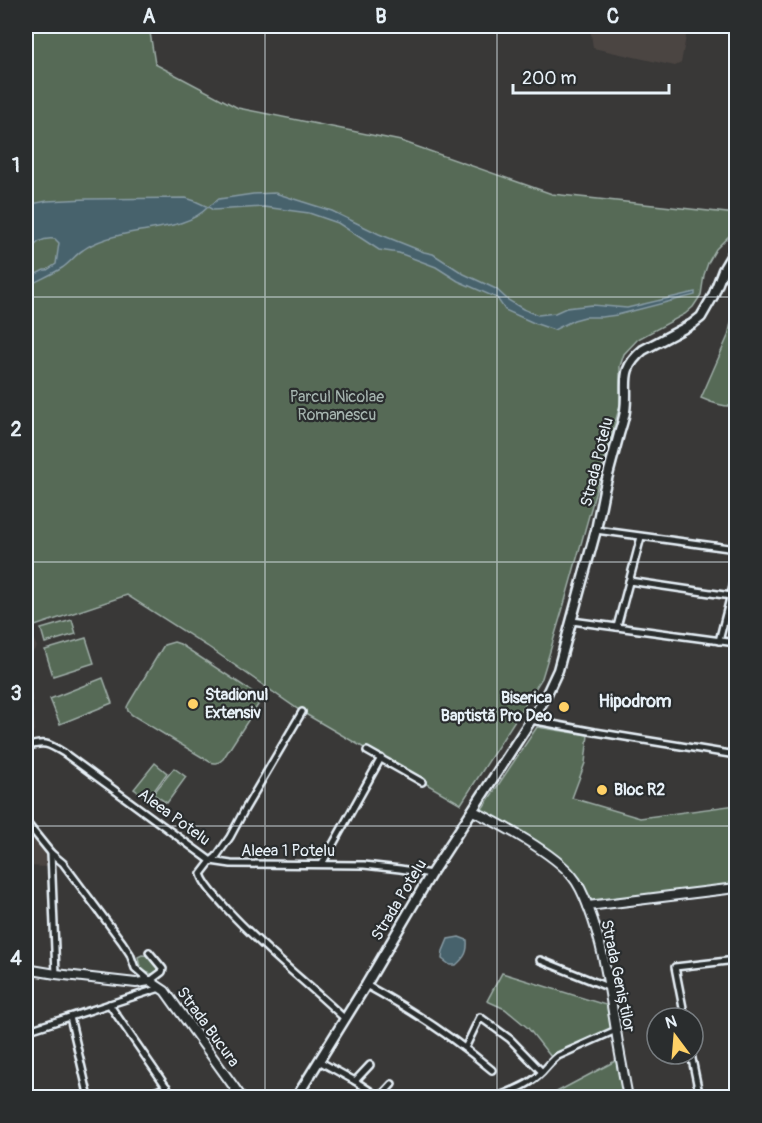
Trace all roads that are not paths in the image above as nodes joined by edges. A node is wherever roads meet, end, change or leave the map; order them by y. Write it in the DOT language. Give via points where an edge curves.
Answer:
graph roads {
  1 [pos="736,248"];
  2 [pos="596,530"];
  3 [pos="641,537"];
  4 [pos="736,549"];
  5 [pos="736,575"];
  6 [pos="629,581"];
  7 [pos="731,596"];
  8 [pos="572,621"];
  9 [pos="617,627"];
  10 [pos="719,641"];
  11 [pos="736,643"];
  12 [pos="302,712"];
  13 [pos="531,720"];
  14 [pos="26,747"];
  15 [pos="367,751"];
  16 [pos="736,755"];
  17 [pos="381,758"];
  18 [pos="422,782"];
  19 [pos="473,811"];
  20 [pos="26,822"];
  21 [pos="51,853"];
  22 [pos="211,861"];
  23 [pos="322,864"];
  24 [pos="431,874"];
  25 [pos="736,888"];
  26 [pos="588,906"];
  27 [pos="149,952"];
  28 [pos="540,960"];
  29 [pos="736,960"];
  30 [pos="26,969"];
  31 [pos="56,974"];
  32 [pos="150,981"];
  33 [pos="366,985"];
  34 [pos="160,988"];
  35 [pos="610,988"];
  36 [pos="109,1004"];
  37 [pos="682,1006"];
  38 [pos="70,1017"];
  39 [pos="345,1019"];
  40 [pos="616,1030"];
  41 [pos="26,1031"];
  42 [pos="465,1048"];
  43 [pos="319,1061"];
  44 [pos="370,1065"];
  45 [pos="693,1066"];
  46 [pos="492,1070"];
  47 [pos="542,1072"];
  48 [pos="355,1081"];
  49 [pos="392,1084"];
  50 [pos="168,1087"];
  51 [pos="380,1097"];
  52 [pos="89,1098"];
  53 [pos="138,1098"];
  54 [pos="174,1098"];
  55 [pos="242,1098"];
  56 [pos="296,1098"];
  57 [pos="494,1098"];
  58 [pos="628,1098"];
  59 [pos="700,1098"];
  1 -- 2 [label="main road, Strada Potelu" via="701,317 643,350 626,370 625,410"];
  2 -- 3 [label="street"];
  2 -- 8 [label="main road, Strada Potelu"];
  3 -- 4 [label="street"];
  3 -- 6 [label="street"];
  5 -- 7 [label="street"];
  6 -- 7 [label="street"];
  6 -- 9 [label="street"];
  7 -- 10 [label="street"];
  8 -- 9 [label="street"];
  8 -- 13 [label="main road, Strada Potelu" via="554,682"];
  9 -- 10 [label="street"];
  10 -- 11 [label="street"];
  12 -- 22 [label="street, Aleea 1 Potelu" via="231,837"];
  13 -- 16 [label="street"];
  13 -- 19 [label="main road, Strada Potelu"];
  14 -- 22 [label="street, Aleea Potelu" via="50,744"];
  15 -- 17 [label="street"];
  17 -- 18 [label="street"];
  17 -- 23 [label="street"];
  19 -- 24 [label="main road, Strada Potelu"];
  19 -- 26 [label="street, Strada Geniștilor" via="557,862 572,876"];
  20 -- 21 [label="street"];
  21 -- 31 [label="street"];
  21 -- 32 [label="street" via="79,884 130,954 135,968"];
  22 -- 23 [label="street, Aleea 1 Potelu"];
  22 -- 39 [label="street, Aleea Potelu" via="201,874 216,897 247,931"];
  23 -- 24 [label="street, Aleea 1 Potelu"];
  24 -- 33 [label="main road, Strada Potelu"];
  25 -- 26 [label="street"];
  26 -- 35 [label="street, Strada Geniștilor"];
  27 -- 32 [label="street, Strada Bucura" via="163,969"];
  28 -- 35 [label="street"];
  29 -- 37 [label="street" via="675,968"];
  30 -- 31 [label="street"];
  31 -- 32 [label="street"];
  32 -- 34 [label="street, Strada Bucura"];
  33 -- 39 [label="main road, Strada Potelu"];
  33 -- 42 [label="street"];
  34 -- 36 [label="street"];
  34 -- 55 [label="street, Strada Bucura"];
  35 -- 40 [label="street, Strada Geniștilor"];
  36 -- 38 [label="street"];
  36 -- 50 [label="street"];
  38 -- 41 [label="street"];
  38 -- 52 [label="street"];
  39 -- 43 [label="main road, Strada Potelu"];
  40 -- 47 [label="street" via="558,1056"];
  40 -- 58 [label="street, Strada Geniștilor"];
  42 -- 46 [label="street"];
  42 -- 47 [label="street" via="480,1017 510,1039"];
  43 -- 48 [label="street"];
  43 -- 56 [label="main road, Strada Potelu"];
  44 -- 48 [label="street"];
  45 -- 59 [label="street"];
  47 -- 57 [label="street" via="532,1081"];
  48 -- 51 [label="street"];
  49 -- 51 [label="street"];
  50 -- 53 [label="street"];
  50 -- 54 [label="street"];
}
